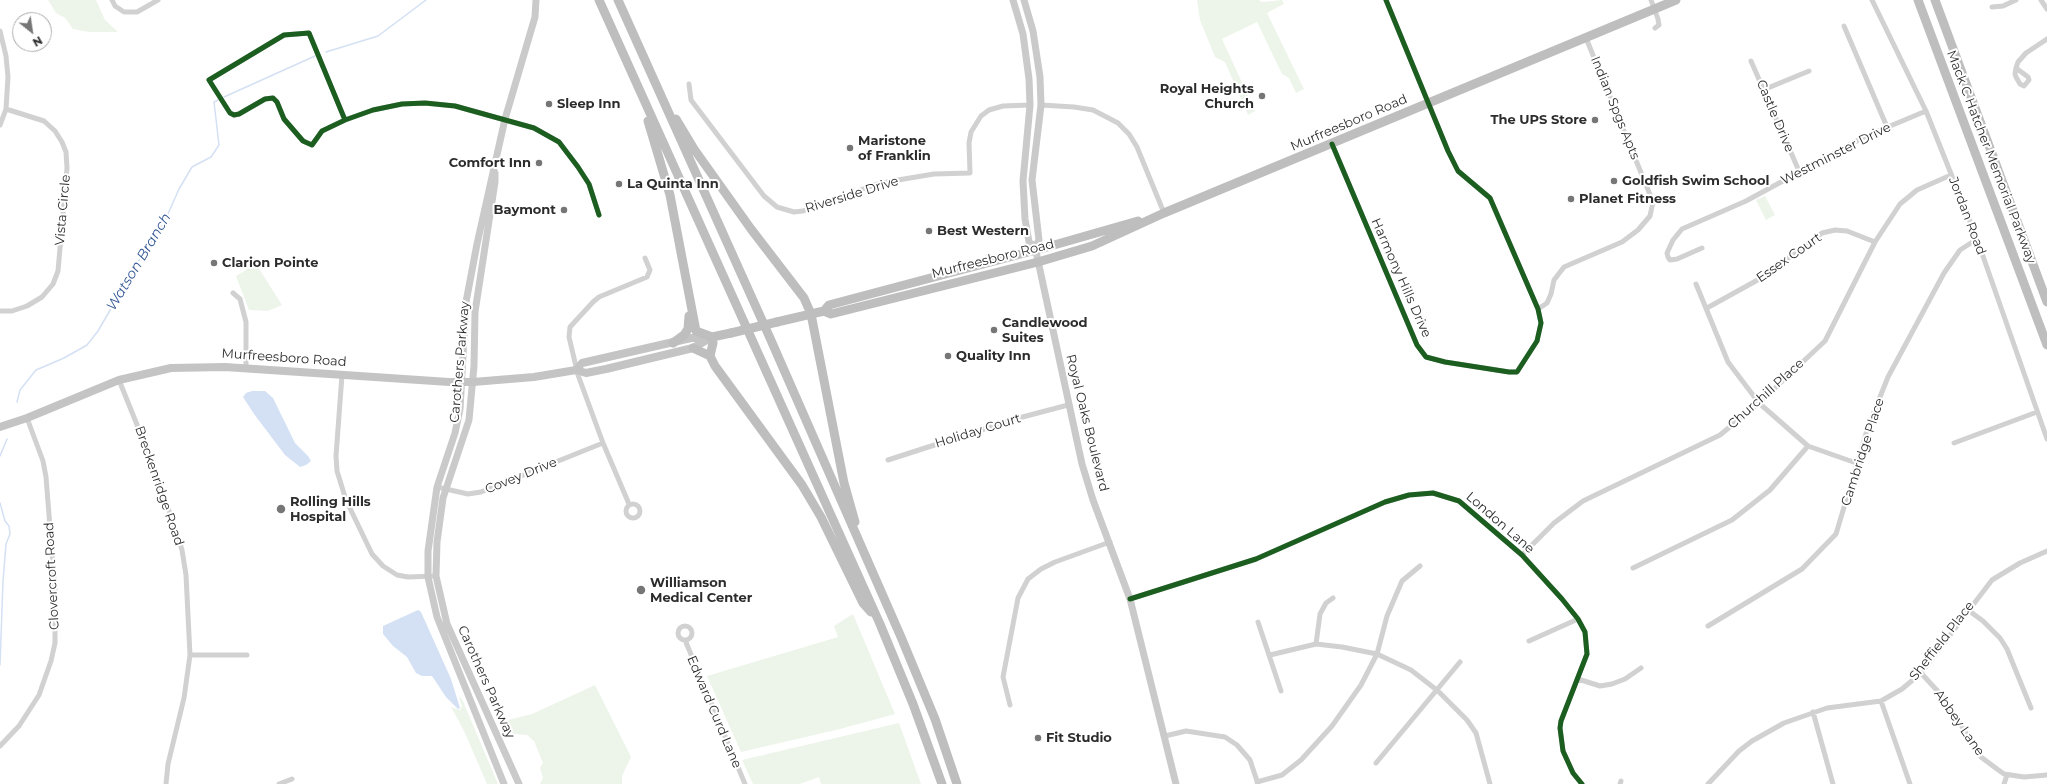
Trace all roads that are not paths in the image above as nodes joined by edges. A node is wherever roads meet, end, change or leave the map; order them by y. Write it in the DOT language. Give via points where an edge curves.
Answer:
graph roads {
  1 [pos="112,0"];
  2 [pos="158,0"];
  3 [pos="536,0"];
  4 [pos="599,0"];
  5 [pos="618,0"];
  6 [pos="1013,0"];
  7 [pos="1024,0"];
  8 [pos="1386,0"];
  9 [pos="1651,0"];
  10 [pos="1676,0"];
  11 [pos="1872,0"];
  12 [pos="1918,0"];
  13 [pos="1935,0"];
  14 [pos="2016,0"];
  15 [pos="2040,0"];
  16 [pos="1992,7"];
  17 [pos="1655,9"];
  18 [pos="2047,10"];
  19 [pos="1844,26"];
  20 [pos="1655,28"];
  21 [pos="0,31"];
  22 [pos="1586,38"];
  23 [pos="2047,39"];
  24 [pos="1751,61"];
  25 [pos="2016,68"];
  26 [pos="1809,71"];
  27 [pos="655,83"];
  28 [pos="689,84"];
  29 [pos="636,85"];
  30 [pos="1763,90"];
  31 [pos="1429,103"];
  32 [pos="1030,105"];
  33 [pos="1040,105"];
  34 [pos="6,109"];
  35 [pos="1926,111"];
  36 [pos="505,119"];
  37 [pos="345,120"];
  38 [pos="0,124"];
  39 [pos="1887,127"];
  40 [pos="1332,144"];
  41 [pos="495,162"];
  42 [pos="1799,171"];
  43 [pos="1951,175"];
  44 [pos="1164,213"];
  45 [pos="599,216"];
  46 [pos="1977,239"];
  47 [pos="1875,242"];
  48 [pos="1702,248"];
  49 [pos="1035,249"];
  50 [pos="645,258"];
  51 [pos="474,260"];
  52 [pos="483,262"];
  53 [pos="1038,262"];
  54 [pos="1696,284"];
  55 [pos="234,293"];
  56 [pos="2047,302"];
  57 [pos="690,306"];
  58 [pos="1707,308"];
  59 [pos="1538,309"];
  60 [pos="0,311"];
  61 [pos="824,311"];
  62 [pos="811,314"];
  63 [pos="712,337"];
  64 [pos="673,343"];
  65 [pos="2047,345"];
  66 [pos="694,348"];
  67 [pos="710,356"];
  68 [pos="246,368"];
  69 [pos="576,370"];
  70 [pos="342,375"];
  71 [pos="119,380"];
  72 [pos="462,382"];
  73 [pos="473,382"];
  74 [pos="1760,403"];
  75 [pos="1068,405"];
  76 [pos="2037,412"];
  77 [pos="27,418"];
  78 [pos="0,427"];
  79 [pos="2047,439"];
  80 [pos="603,443"];
  81 [pos="1954,443"];
  82 [pos="1808,446"];
  83 [pos="888,460"];
  84 [pos="1859,464"];
  85 [pos="441,488"];
  86 [pos="629,504"];
  87 [pos="1110,542"];
  88 [pos="2047,551"];
  89 [pos="1522,555"];
  90 [pos="1420,566"];
  91 [pos="1633,568"];
  92 [pos="436,576"];
  93 [pos="428,577"];
  94 [pos="1333,598"];
  95 [pos="1130,599"];
  96 [pos="885,600"];
  97 [pos="1968,610"];
  98 [pos="1578,619"];
  99 [pos="1258,622"];
  100 [pos="880,624"];
  101 [pos="1708,626"];
  102 [pos="685,640"];
  103 [pos="1529,641"];
  104 [pos="1316,644"];
  105 [pos="1377,654"];
  106 [pos="190,655"];
  107 [pos="247,655"];
  108 [pos="1270,655"];
  109 [pos="1460,662"];
  110 [pos="1641,668"];
  111 [pos="1921,673"];
  112 [pos="1578,679"];
  113 [pos="1280,691"];
  114 [pos="1438,691"];
  115 [pos="1881,701"];
  116 [pos="1010,705"];
  117 [pos="2030,708"];
  118 [pos="1813,712"];
  119 [pos="1165,736"];
  120 [pos="0,746"];
  121 [pos="1376,763"];
  122 [pos="2008,775"];
  123 [pos="2047,775"];
  124 [pos="292,778"];
  125 [pos="1257,783"];
  126 [pos="166,784"];
  127 [pos="279,784"];
  128 [pos="504,784"];
  129 [pos="519,784"];
  130 [pos="745,784"];
  131 [pos="942,784"];
  132 [pos="957,784"];
  133 [pos="1176,784"];
  134 [pos="1490,784"];
  135 [pos="1582,784"];
  136 [pos="1708,784"];
  137 [pos="1833,784"];
  138 [pos="1910,784"];
  139 [pos="2004,784"];
  1 -- 2 [label="street" via="115,6 124,12 137,12"];
  3 -- 36 [label="main road, Carothers Parkway" via="535,17"];
  4 -- 29 [label="highway"];
  5 -- 27 [label="highway"];
  6 -- 32 [label="main road" via="1021,22 1027,58"];
  7 -- 33 [label="main road" via="1038,57"];
  8 -- 31 [label="street"];
  9 -- 17 [label="street"];
  10 -- 17 [label="highway, Murfreesboro Road"];
  11 -- 35 [label="street, Jordan Road"];
  12 -- 65 [label="highway, Mack C Hatcher Memorial Parkway"];
  13 -- 56 [label="highway, Mack C Hatcher Memorial Parkway"];
  14 -- 16 [label="street"];
  15 -- 18 [label="street"];
  17 -- 20 [label="street" via="1659,25"];
  17 -- 22 [label="highway, Murfreesboro Road"];
  19 -- 39 [label="street"];
  21 -- 34 [label="street" via="7,70"];
  22 -- 31 [label="highway, Murfreesboro Road"];
  22 -- 59 [label="street, Indian Spgs Apts" via="1653,202 1650,216 1633,234 1622,242 1564,267 1554,280 1547,303"];
  23 -- 25 [label="street" via="2022,57"];
  24 -- 30 [label="street, Castle Drive"];
  26 -- 30 [label="street"];
  27 -- 62 [label="highway" via="694,149 804,298"];
  27 -- 96 [label="highway"];
  28 -- 32 [label="street, Riverside Drive" via="691,100 764,196 777,207 794,212 865,188 898,180 934,174 970,173 971,132 982,116 989,110 1003,106"];
  29 -- 57 [label="highway" via="670,195"];
  29 -- 100 [label="highway" via="668,149 733,301"];
  30 -- 42 [label="street, Castle Drive"];
  31 -- 40 [label="highway, Murfreesboro Road"];
  31 -- 59 [label="street" via="1458,171 1490,198"];
  32 -- 33 [label="main road"];
  32 -- 49 [label="main road" via="1024,154 1023,201 1030,242"];
  33 -- 44 [label="street" via="1093,110 1118,123 1137,147"];
  33 -- 49 [label="main road" via="1033,166 1033,199 1039,240"];
  34 -- 38 [label="street"];
  34 -- 60 [label="street, Vista Circle" via="44,121 55,131 66,152 67,168 58,271 52,284 42,297 27,306"];
  35 -- 39 [label="street, Westminster Drive"];
  35 -- 43 [label="street, Jordan Road"];
  36 -- 37 [label="street" via="454,106 425,103 402,104 373,110"];
  36 -- 41 [label="main road, Carothers Parkway"];
  36 -- 45 [label="street" via="534,128 558,142 589,184"];
  37 -- 37 [label="street" via="310,32 284,35 209,80 230,113 234,115 265,99 273,98 284,119 303,140 312,145 322,131"];
  39 -- 42 [label="street, Westminster Drive"];
  40 -- 44 [label="highway, Murfreesboro Road"];
  40 -- 59 [label="street, Harmony Hills Drive" via="1417,345 1426,357 1517,372 1537,341 1541,323"];
  41 -- 51 [label="main road, Carothers Parkway"];
  41 -- 52 [label="main road, Carothers Parkway" via="495,182"];
  42 -- 48 [label="street, Westminster Drive" via="1746,201 1682,229 1673,240 1667,254 1670,260 1677,259"];
  43 -- 46 [label="street, Jordan Road"];
  43 -- 47 [label="street, Churchill Place" via="1917,190 1900,204"];
  44 -- 49 [label="highway, Murfreesboro Road"];
  44 -- 53 [label="highway, Murfreesboro Road" via="1092,246"];
  46 -- 76 [label="street, Jordan Road"];
  46 -- 84 [label="street, Cambridge Place" via="1960,250 1944,273 1888,378 1868,427"];
  47 -- 58 [label="street, Essex Court" via="1847,231 1822,233 1763,277"];
  47 -- 74 [label="street, Churchill Place" via="1825,341"];
  49 -- 53 [label="main road, Royal Oaks Boulevard"];
  49 -- 61 [label="highway, Murfreesboro Road" via="829,305"];
  50 -- 69 [label="street" via="650,270 647,277 599,297 570,327 569,343"];
  51 -- 52 [label="main road"];
  51 -- 72 [label="main road, Carothers Parkway" via="466,302"];
  52 -- 73 [label="main road, Carothers Parkway" via="475,312"];
  53 -- 61 [label="highway, Murfreesboro Road" via="831,314"];
  53 -- 75 [label="main road, Royal Oaks Boulevard"];
  54 -- 58 [label="street"];
  55 -- 68 [label="street" via="240,299 246,322"];
  57 -- 63 [label="highway" via="696,331"];
  57 -- 64 [label="highway" via="688,329"];
  58 -- 74 [label="street" via="1728,362"];
  61 -- 62 [label="highway, Murfreesboro Road"];
  62 -- 63 [label="highway, Murfreesboro Road, bridge"];
  62 -- 96 [label="highway" via="844,483 855,525"];
  63 -- 64 [label="main road, Murfreesboro Road" via="691,338"];
  63 -- 66 [label="main road, Murfreesboro Road"];
  63 -- 67 [label="highway"];
  64 -- 69 [label="main road, Murfreesboro Road" via="582,363"];
  66 -- 67 [label="highway"];
  66 -- 69 [label="main road, Murfreesboro Road" via="586,373"];
  67 -- 100 [label="highway" via="802,486 834,541 864,603"];
  68 -- 70 [label="main road, Murfreesboro Road"];
  68 -- 71 [label="main road, Murfreesboro Road" via="180,368 143,373"];
  69 -- 73 [label="main road, Murfreesboro Road" via="534,377"];
  69 -- 80 [label="street"];
  70 -- 72 [label="main road, Murfreesboro Road"];
  70 -- 93 [label="street" via="336,456 337,471 346,500 372,554 382,566 403,576"];
  71 -- 77 [label="main road, Murfreesboro Road"];
  71 -- 106 [label="street, Breckenridge Road" via="150,457 182,550 186,575"];
  72 -- 73 [label="main road, Murfreesboro Road"];
  72 -- 85 [label="main road, Carothers Parkway" via="458,422"];
  73 -- 85 [label="main road, Carothers Parkway" via="466,432"];
  74 -- 82 [label="street"];
  74 -- 89 [label="street, Churchill Place" via="1720,435 1583,501 1554,522"];
  75 -- 83 [label="street, Holiday Court"];
  75 -- 87 [label="main road, Royal Oaks Boulevard" via="1093,500"];
  76 -- 79 [label="street, Jordan Road"];
  76 -- 81 [label="street"];
  77 -- 78 [label="main road, Murfreesboro Road"];
  77 -- 120 [label="street, Clovercroft Road" via="43,461 46,477 55,593 55,643 39,695 19,726"];
  80 -- 85 [label="street, Covey Drive" via="481,492 468,494"];
  80 -- 86 [label="street"];
  82 -- 84 [label="street"];
  82 -- 91 [label="street" via="1770,490 1732,520"];
  84 -- 101 [label="street, Cambridge Place" via="1836,534 1802,570"];
  85 -- 92 [label="main road, Carothers Parkway"];
  85 -- 93 [label="main road, Carothers Parkway" via="429,536"];
  87 -- 95 [label="main road, Royal Oaks Boulevard"];
  87 -- 116 [label="street" via="1055,562 1028,579 1018,598 1004,677"];
  88 -- 97 [label="street, Sheffield Place" via="1999,574 1985,586"];
  89 -- 95 [label="street, London Lane" via="1459,501 1433,493 1421,493 1386,502 1256,559"];
  89 -- 98 [label="street, London Lane" via="1547,580"];
  90 -- 105 [label="street" via="1402,582 1387,616"];
  92 -- 93 [label="street"];
  92 -- 129 [label="main road, Carothers Parkway" via="447,624"];
  93 -- 128 [label="main road, Carothers Parkway" via="432,602 442,632"];
  94 -- 104 [label="street" via="1326,603 1320,614"];
  95 -- 119 [label="main road, Royal Oaks Boulevard"];
  96 -- 132 [label="highway" via="936,719"];
  97 -- 111 [label="street, Sheffield Place"];
  97 -- 117 [label="street" via="1983,621 2007,649"];
  98 -- 103 [label="street"];
  98 -- 112 [label="street, London Lane" via="1585,632 1587,654"];
  99 -- 108 [label="street"];
  100 -- 131 [label="highway"];
  102 -- 130 [label="street, Edward Curd Lane"];
  104 -- 105 [label="street" via="1356,648"];
  104 -- 108 [label="street"];
  105 -- 114 [label="street" via="1411,670"];
  105 -- 125 [label="street" via="1361,685 1332,726 1301,760 1282,775"];
  106 -- 107 [label="street"];
  106 -- 126 [label="street, Breckenridge Road"];
  108 -- 113 [label="street"];
  109 -- 114 [label="street"];
  110 -- 112 [label="street" via="1612,684 1600,686"];
  111 -- 115 [label="street, Sheffield Place" via="1902,689"];
  111 -- 122 [label="street, Abbey Lane" via="1944,698 1981,757"];
  112 -- 135 [label="street, London Lane" via="1560,728 1563,751 1573,773"];
  114 -- 121 [label="street"];
  114 -- 134 [label="street" via="1467,720 1476,733"];
  115 -- 118 [label="street, Sheffield Place"];
  115 -- 138 [label="street"];
  118 -- 136 [label="street, Sheffield Place" via="1784,723 1752,741"];
  118 -- 137 [label="street"];
  119 -- 125 [label="street" via="1186,731 1225,737 1237,744 1250,760"];
  119 -- 133 [label="main road, Royal Oaks Boulevard"];
  122 -- 123 [label="street, Abbey Lane"];
  122 -- 139 [label="street"];
  124 -- 127 [label="street"];
}
